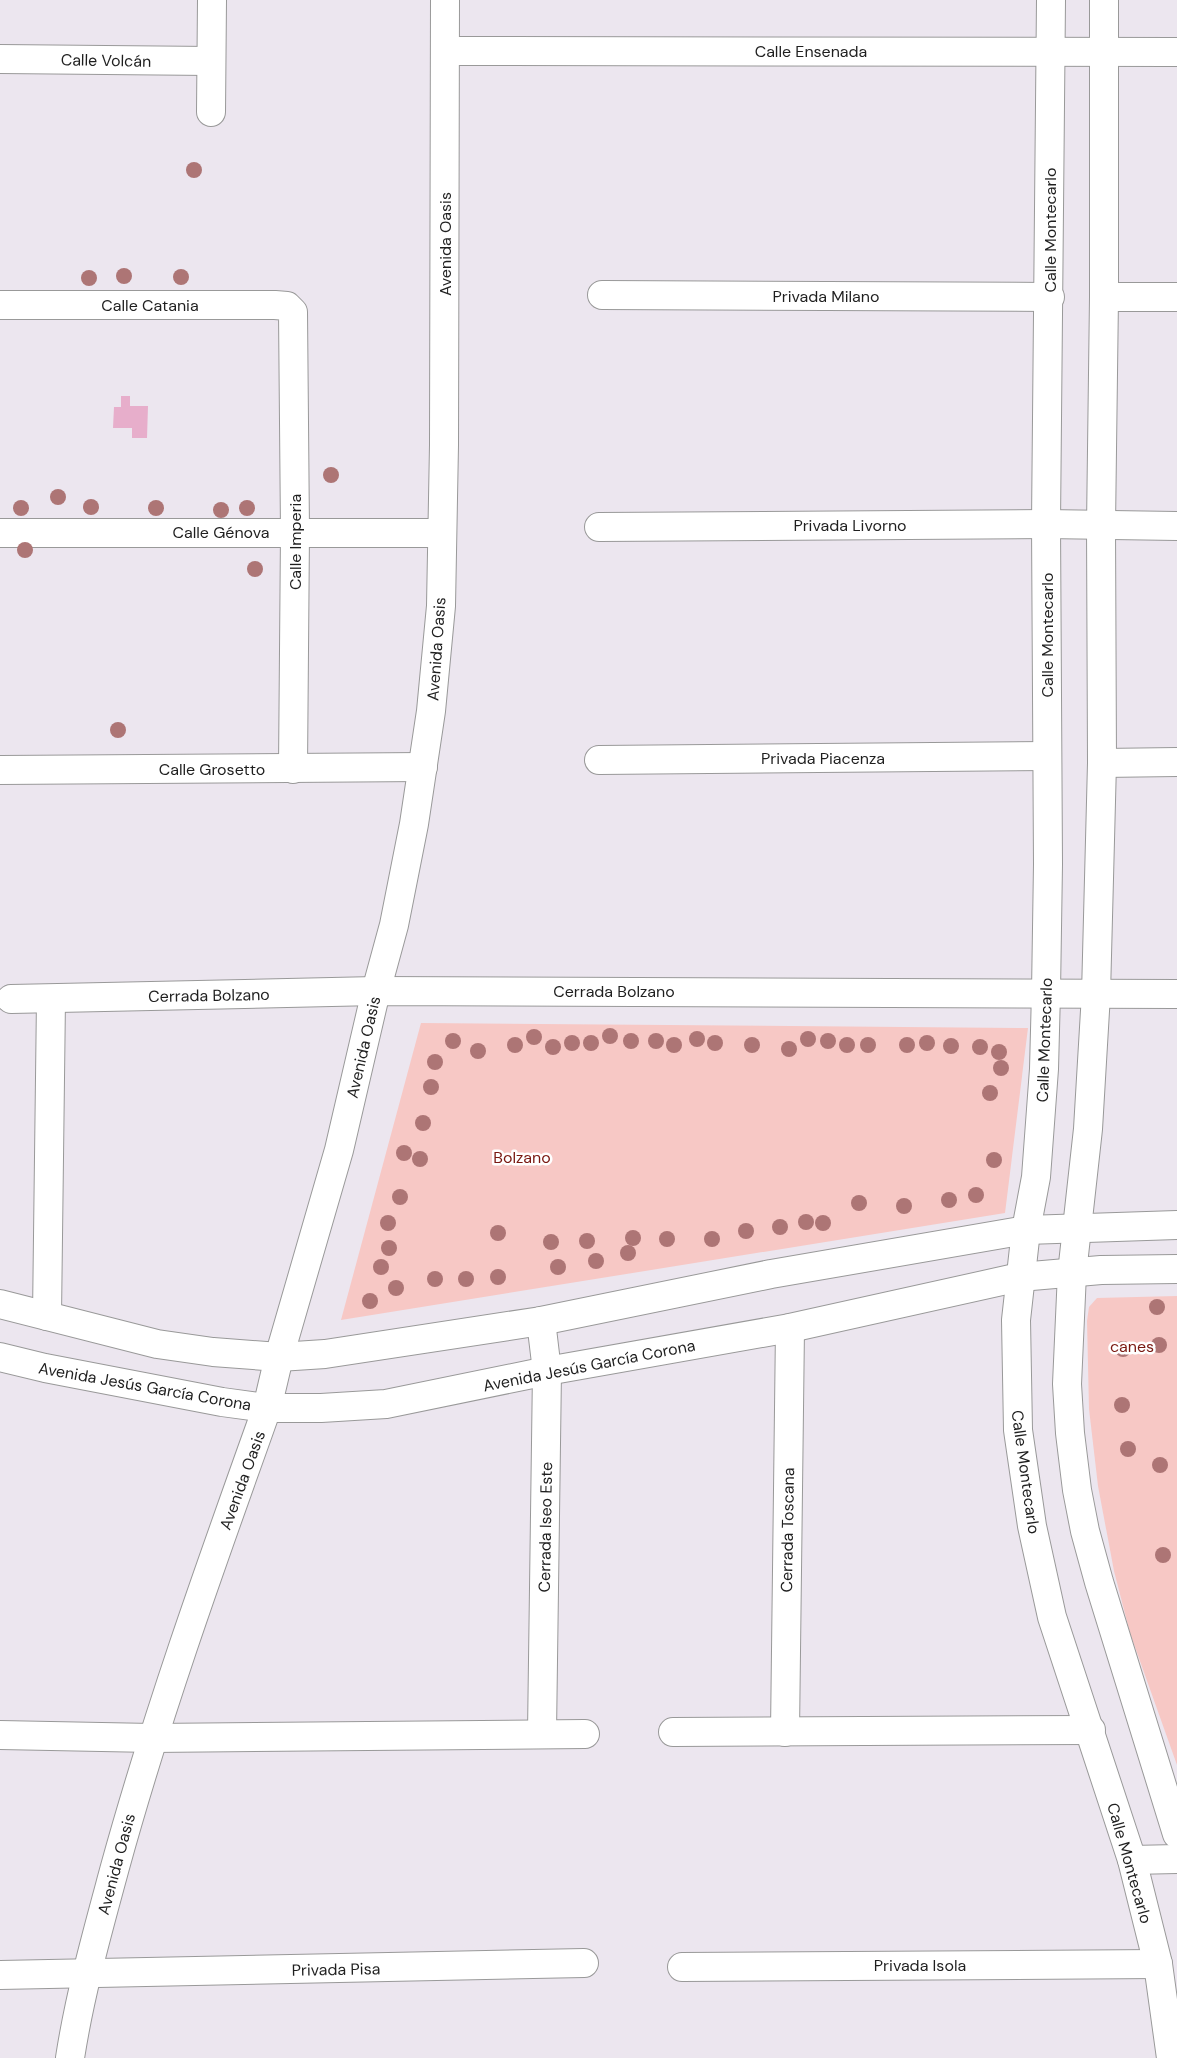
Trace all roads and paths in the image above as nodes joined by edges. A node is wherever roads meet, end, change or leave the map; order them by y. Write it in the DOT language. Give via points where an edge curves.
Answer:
graph roads {
  1 [pos="212,0"];
  2 [pos="445,0"];
  3 [pos="1051,0"];
  4 [pos="1104,0"];
  5 [pos="445,51"];
  6 [pos="1051,51"];
  7 [pos="1104,52"];
  8 [pos="1177,52"];
  9 [pos="0,59"];
  10 [pos="212,61"];
  11 [pos="212,112"];
  12 [pos="602,295"];
  13 [pos="1050,297"];
  14 [pos="1104,297"];
  15 [pos="1177,297"];
  16 [pos="0,305"];
  17 [pos="294,316"];
  18 [pos="1046,524"];
  19 [pos="1101,526"];
  20 [pos="1177,526"];
  21 [pos="599,527"];
  22 [pos="295,532"];
  23 [pos="0,533"];
  24 [pos="441,533"];
  25 [pos="1047,756"];
  26 [pos="599,760"];
  27 [pos="1177,762"];
  28 [pos="1102,763"];
  29 [pos="423,767"];
  30 [pos="293,769"];
  31 [pos="0,770"];
  32 [pos="376,991"];
  33 [pos="1046,992"];
  34 [pos="1096,994"];
  35 [pos="1177,994"];
  36 [pos="11,998"];
  37 [pos="51,998"];
  38 [pos="1177,1225"];
  39 [pos="1078,1228"];
  40 [pos="1026,1230"];
  41 [pos="1177,1270"];
  42 [pos="1072,1272"];
  43 [pos="1020,1277"];
  44 [pos="0,1304"];
  45 [pos="47,1316"];
  46 [pos="541,1321"];
  47 [pos="790,1328"];
  48 [pos="0,1356"];
  49 [pos="279,1357"];
  50 [pos="547,1371"];
  51 [pos="267,1408"];
  52 [pos="1091,1730"];
  53 [pos="673,1732"];
  54 [pos="785,1732"];
  55 [pos="542,1733"];
  56 [pos="585,1734"];
  57 [pos="0,1735"];
  58 [pos="152,1738"];
  59 [pos="1177,1834"];
  60 [pos="1177,1859"];
  61 [pos="1132,1860"];
  62 [pos="584,1963"];
  63 [pos="1158,1964"];
  64 [pos="682,1967"];
  65 [pos="87,1974"];
  66 [pos="0,1975"];
  67 [pos="70,2058"];
  68 [pos="1171,2058"];
  1 -- 10 [label="street"];
  2 -- 5 [label="street, Avenida Oasis"];
  3 -- 6 [label="street, Calle Montecarlo"];
  4 -- 7 [label="street"];
  5 -- 6 [label="street, Calle Ensenada"];
  5 -- 24 [label="street, Avenida Oasis" via="446,362"];
  6 -- 7 [label="street, Calle Ensenada"];
  6 -- 13 [label="street, Calle Montecarlo"];
  7 -- 8 [label="street, Calle Ensenada"];
  7 -- 14 [label="street"];
  9 -- 10 [label="street, Calle Volcán"];
  10 -- 11 [label="street"];
  12 -- 13 [label="street, Privada Milano"];
  13 -- 18 [label="street, Calle Montecarlo"];
  14 -- 15 [label="street"];
  14 -- 19 [label="street"];
  16 -- 17 [label="street, Calle Catania" via="275,305 290,308"];
  17 -- 22 [label="street, Calle Imperia"];
  18 -- 19 [label="street, Privada Livorno"];
  18 -- 21 [label="street, Privada Livorno"];
  18 -- 25 [label="street, Calle Montecarlo"];
  19 -- 20 [label="street, Privada Livorno"];
  19 -- 28 [label="street"];
  22 -- 23 [label="street, Calle Génova"];
  22 -- 24 [label="street, Calle Génova"];
  22 -- 30 [label="street, Calle Imperia"];
  24 -- 29 [label="street, Avenida Oasis" via="437,662"];
  25 -- 26 [label="street, Privada Piacenza"];
  25 -- 33 [label="street, Calle Montecarlo"];
  27 -- 28 [label="street"];
  28 -- 34 [label="street"];
  29 -- 30 [label="street, Calle Grosetto"];
  29 -- 32 [label="street, Avenida Oasis" via="394,924"];
  30 -- 31 [label="street, Calle Grosetto"];
  32 -- 33 [label="street, Cerrada Bolzano"];
  32 -- 37 [label="street, Cerrada Bolzano"];
  32 -- 49 [label="street, Avenida Oasis" via="339,1150"];
  33 -- 34 [label="street, Cerrada Bolzano"];
  33 -- 40 [label="street, Calle Montecarlo" via="1036,1177"];
  34 -- 35 [label="street, Cerrada Bolzano"];
  34 -- 39 [label="street"];
  36 -- 37 [label="street, Cerrada Bolzano"];
  37 -- 45 [label="street"];
  38 -- 39 [label="street"];
  39 -- 40 [label="street"];
  39 -- 42 [label="street"];
  40 -- 43 [label="street, Calle Montecarlo"];
  40 -- 46 [label="street" via="771,1274"];
  41 -- 42 [label="street, Avenida Jesús García Corona"];
  42 -- 43 [label="street, Avenida Jesús García Corona"];
  42 -- 59 [label="street" via="1067,1384 1077,1490 1099,1582"];
  43 -- 47 [label="street, Avenida Jesús García Corona"];
  43 -- 52 [label="street, Calle Montecarlo" via="1016,1360 1023,1472 1052,1617"];
  44 -- 45 [label="street"];
  45 -- 49 [label="street" via="157,1344"];
  46 -- 49 [label="street" via="325,1354"];
  46 -- 50 [label="street, Cerrada Iseo Este"];
  47 -- 50 [label="street, Avenida Jesús García Corona"];
  47 -- 54 [label="street, Cerrada Toscana"];
  48 -- 51 [label="street, Avenida Jesús García Corona" via="173,1394"];
  49 -- 51 [label="street, Avenida Oasis"];
  50 -- 51 [label="street, Avenida Jesús García Corona" via="386,1404"];
  50 -- 55 [label="street, Cerrada Iseo Este"];
  51 -- 58 [label="street, Avenida Oasis"];
  52 -- 54 [label="street"];
  52 -- 61 [label="street, Calle Montecarlo"];
  53 -- 54 [label="street"];
  55 -- 56 [label="street"];
  55 -- 58 [label="street"];
  57 -- 58 [label="street"];
  58 -- 65 [label="street, Avenida Oasis"];
  60 -- 61 [label="street"];
  61 -- 63 [label="street, Calle Montecarlo"];
  62 -- 65 [label="street, Privada Pisa"];
  63 -- 64 [label="street, Privada Isola"];
  63 -- 68 [label="street, Calle Montecarlo"];
  65 -- 66 [label="street, Privada Pisa"];
  65 -- 67 [label="street, Avenida Oasis"];
}
